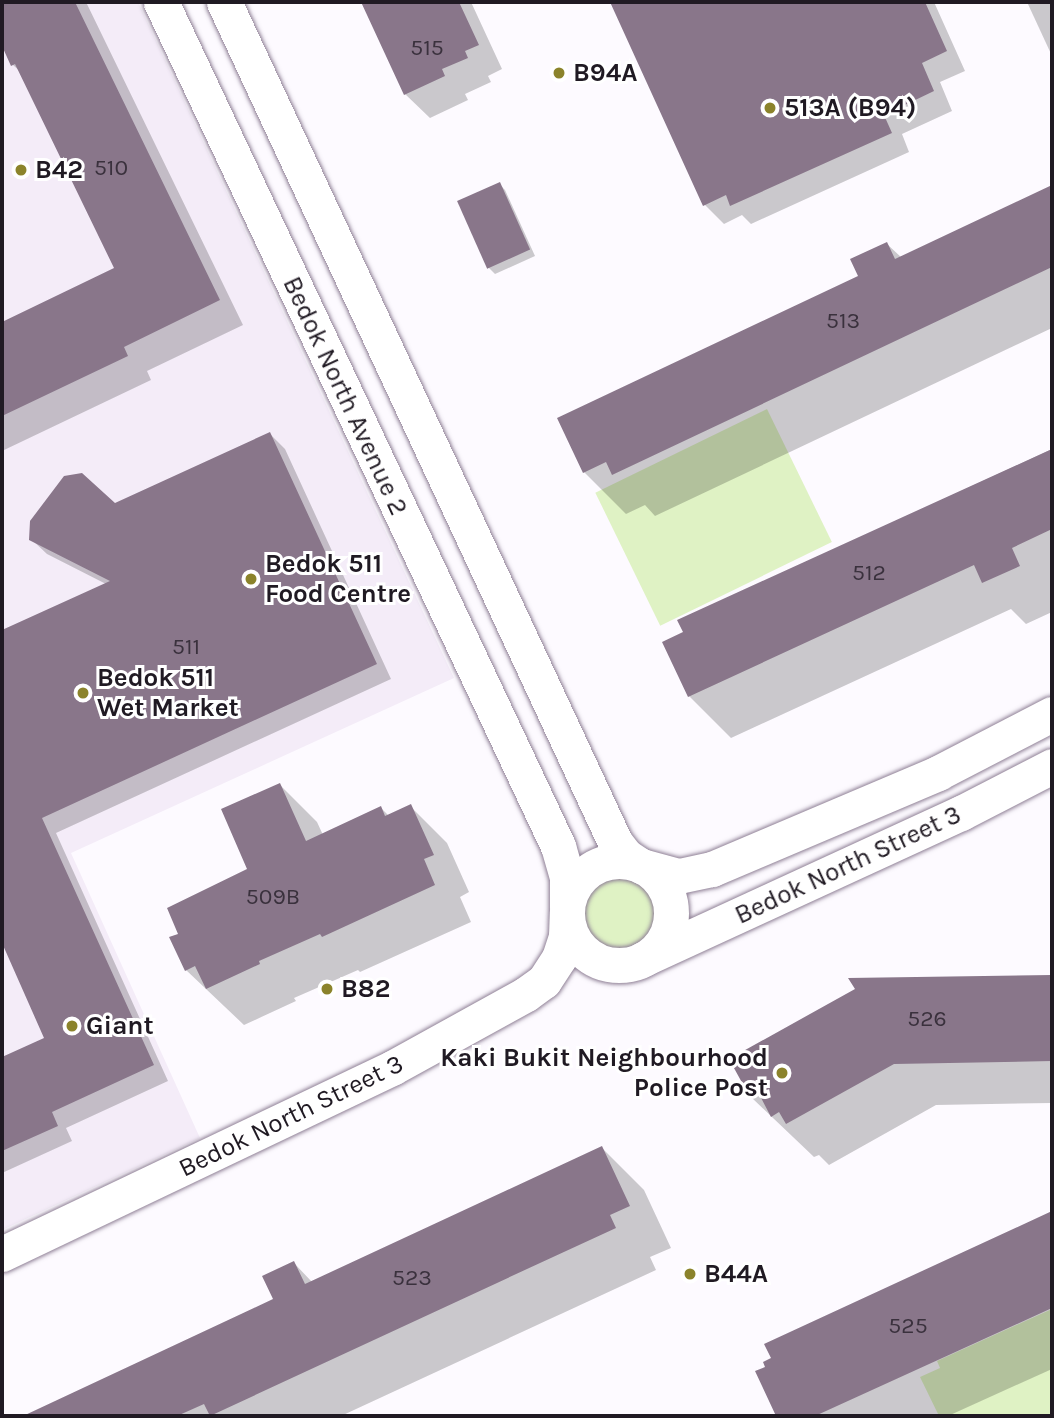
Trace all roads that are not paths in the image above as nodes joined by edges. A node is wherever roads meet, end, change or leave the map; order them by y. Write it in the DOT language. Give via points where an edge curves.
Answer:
graph roads {
  1 [pos="161,2"];
  2 [pos="225,2"];
  3 [pos="1052,714"];
  4 [pos="1052,766"];
  5 [pos="639,865"];
  6 [pos="567,909"];
  7 [pos="641,960"];
  8 [pos="2,1254"];
  1 -- 6 [label="street, Bedok North Avenue 2" via="558,846 567,878"];
  2 -- 5 [label="street" via="615,842"];
  3 -- 5 [label="street, Bedok North Street 3" via="938,773 712,869 679,876"];
  4 -- 7 [label="street, Bedok North Street 3" via="961,813"];
  5 -- 6 [label="street" via="609,862 590,870 573,888"];
  5 -- 7 [label="street" via="663,884 672,909 664,939"];
  6 -- 7 [label="street" via="572,936 589,956 615,965"];
  6 -- 8 [label="street, Bedok North Street 3" via="559,958 544,981 526,994 392,1068"];
}
